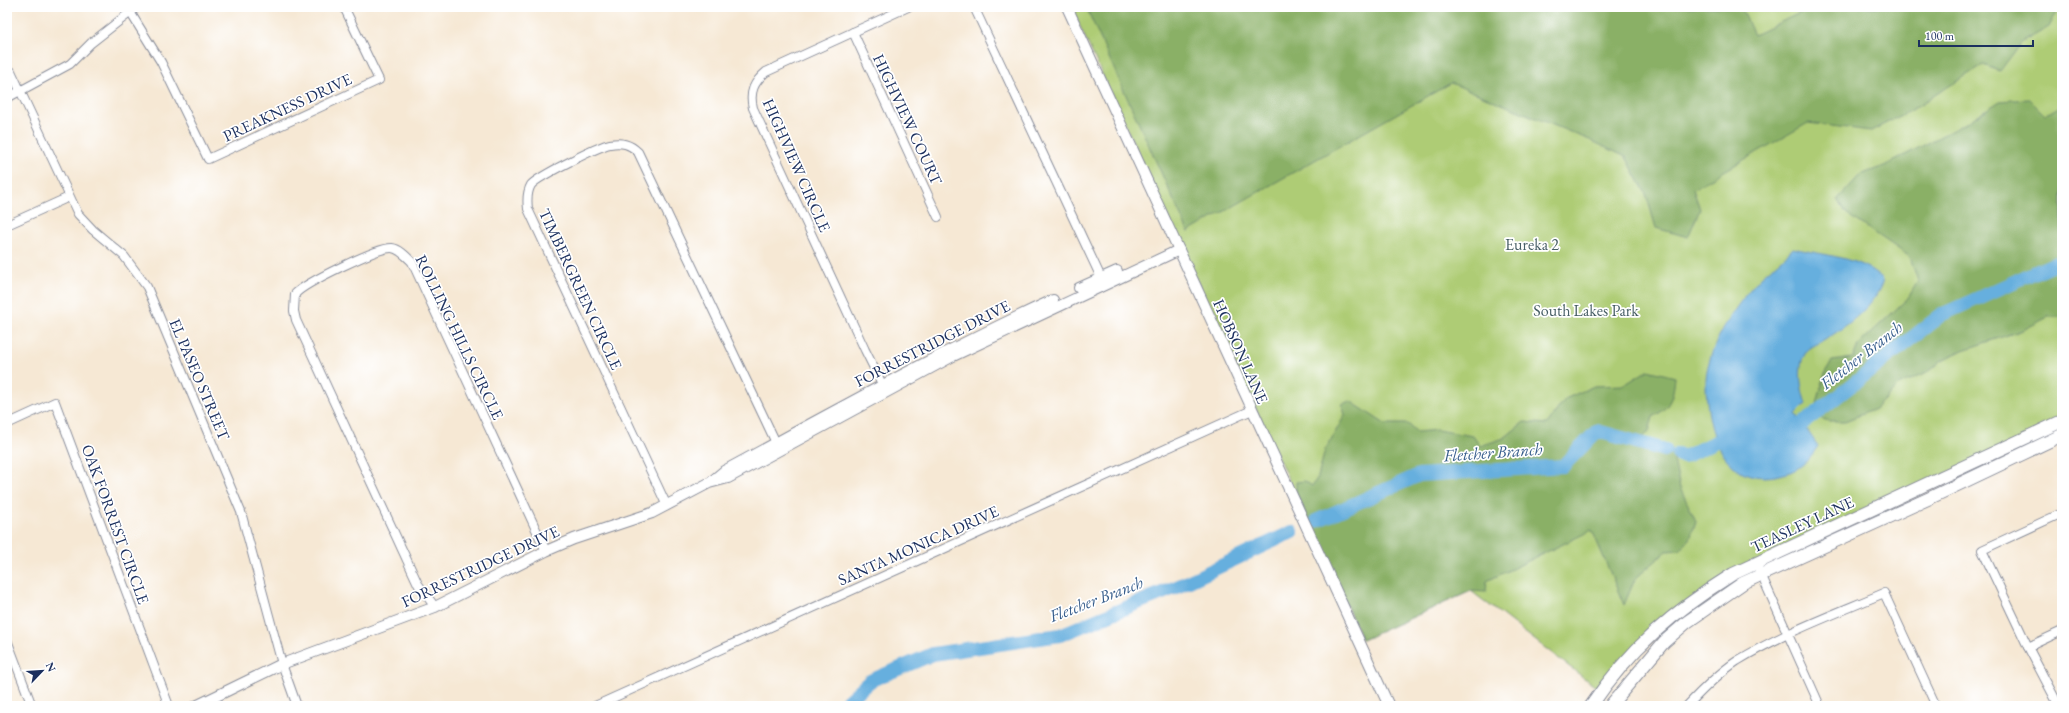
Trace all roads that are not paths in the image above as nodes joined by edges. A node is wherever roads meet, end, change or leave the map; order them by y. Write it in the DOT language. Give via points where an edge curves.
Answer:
graph roads {
  1 [pos="908,7"];
  2 [pos="974,7"];
  3 [pos="1067,7"];
  4 [pos="348,8"];
  5 [pos="131,9"];
  6 [pos="853,32"];
  7 [pos="11,71"];
  8 [pos="21,92"];
  9 [pos="7,98"];
  10 [pos="68,197"];
  11 [pos="938,217"];
  12 [pos="7,225"];
  13 [pos="1177,247"];
  14 [pos="1102,281"];
  15 [pos="884,388"];
  16 [pos="1252,410"];
  17 [pos="2062,421"];
  18 [pos="7,424"];
  19 [pos="2062,435"];
  20 [pos="777,446"];
  21 [pos="667,506"];
  22 [pos="2062,513"];
  23 [pos="546,551"];
  24 [pos="1756,563"];
  25 [pos="1760,575"];
  26 [pos="435,607"];
  27 [pos="2062,631"];
  28 [pos="1787,635"];
  29 [pos="7,640"];
  30 [pos="2028,647"];
  31 [pos="282,664"];
  32 [pos="32,706"];
  33 [pos="169,706"];
  34 [pos="196,706"];
  35 [pos="297,706"];
  36 [pos="595,706"];
  37 [pos="1389,706"];
  38 [pos="1591,706"];
  39 [pos="1610,706"];
  40 [pos="1687,706"];
  41 [pos="1820,706"];
  42 [pos="1936,706"];
  43 [pos="2059,706"];
  1 -- 6 [label="street, HIGHVIEW CIRCLE"];
  2 -- 14 [label="street"];
  3 -- 13 [label="street, HOBSON LANE"];
  4 -- 5 [label="street, PREAKNESS DRIVE" via="379,80 208,159 161,62"];
  5 -- 8 [label="street" via="70,64"];
  6 -- 11 [label="street, HIGHVIEW COURT"];
  6 -- 15 [label="street, HIGHVIEW CIRCLE" via="766,72 755,84 751,100"];
  7 -- 8 [label="street, EL PASEO STREET"];
  8 -- 9 [label="street"];
  8 -- 10 [label="street, EL PASEO STREET"];
  10 -- 12 [label="street"];
  10 -- 31 [label="street, EL PASEO STREET" via="78,214 124,256 147,287 241,512"];
  13 -- 14 [label="street, FORRESTRIDGE DRIVE"];
  13 -- 16 [label="street, HOBSON LANE"];
  14 -- 15 [label="street, FORRESTRIDGE DRIVE" via="977,336"];
  15 -- 20 [label="street, FORRESTRIDGE DRIVE"];
  16 -- 36 [label="street, SANTA MONICA DRIVE"];
  16 -- 37 [label="street, HOBSON LANE"];
  17 -- 24 [label="main road, TEASLEY LANE"];
  18 -- 33 [label="street, OAK FORREST CIRCLE" via="56,402"];
  19 -- 25 [label="main road, TEASLEY LANE"];
  20 -- 21 [label="street, FORRESTRIDGE DRIVE" via="724,471 709,483"];
  20 -- 21 [label="street, TIMBERGREEN CIRCLE" via="638,152 626,144 610,144 542,176 531,185 528,209"];
  21 -- 23 [label="street, FORRESTRIDGE DRIVE"];
  22 -- 30 [label="street" via="1982,550"];
  23 -- 26 [label="street, FORRESTRIDGE DRIVE"];
  23 -- 26 [label="street, ROLLING HILLS CIRCLE" via="412,262 400,251 392,248 378,251 308,284 295,294 296,320 418,584"];
  24 -- 25 [label="street"];
  24 -- 38 [label="main road, TEASLEY LANE" via="1705,592 1640,644 1605,684"];
  25 -- 28 [label="street"];
  25 -- 39 [label="main road, TEASLEY LANE" via="1719,599 1687,622 1653,653"];
  26 -- 31 [label="street, FORRESTRIDGE DRIVE"];
  27 -- 30 [label="street"];
  28 -- 40 [label="street" via="1736,662 1704,688"];
  28 -- 41 [label="street"];
  28 -- 42 [label="street" via="1884,593"];
  29 -- 32 [label="street"];
  30 -- 43 [label="street"];
  31 -- 34 [label="street, FORRESTRIDGE DRIVE"];
  31 -- 35 [label="street, EL PASEO STREET"];
}
